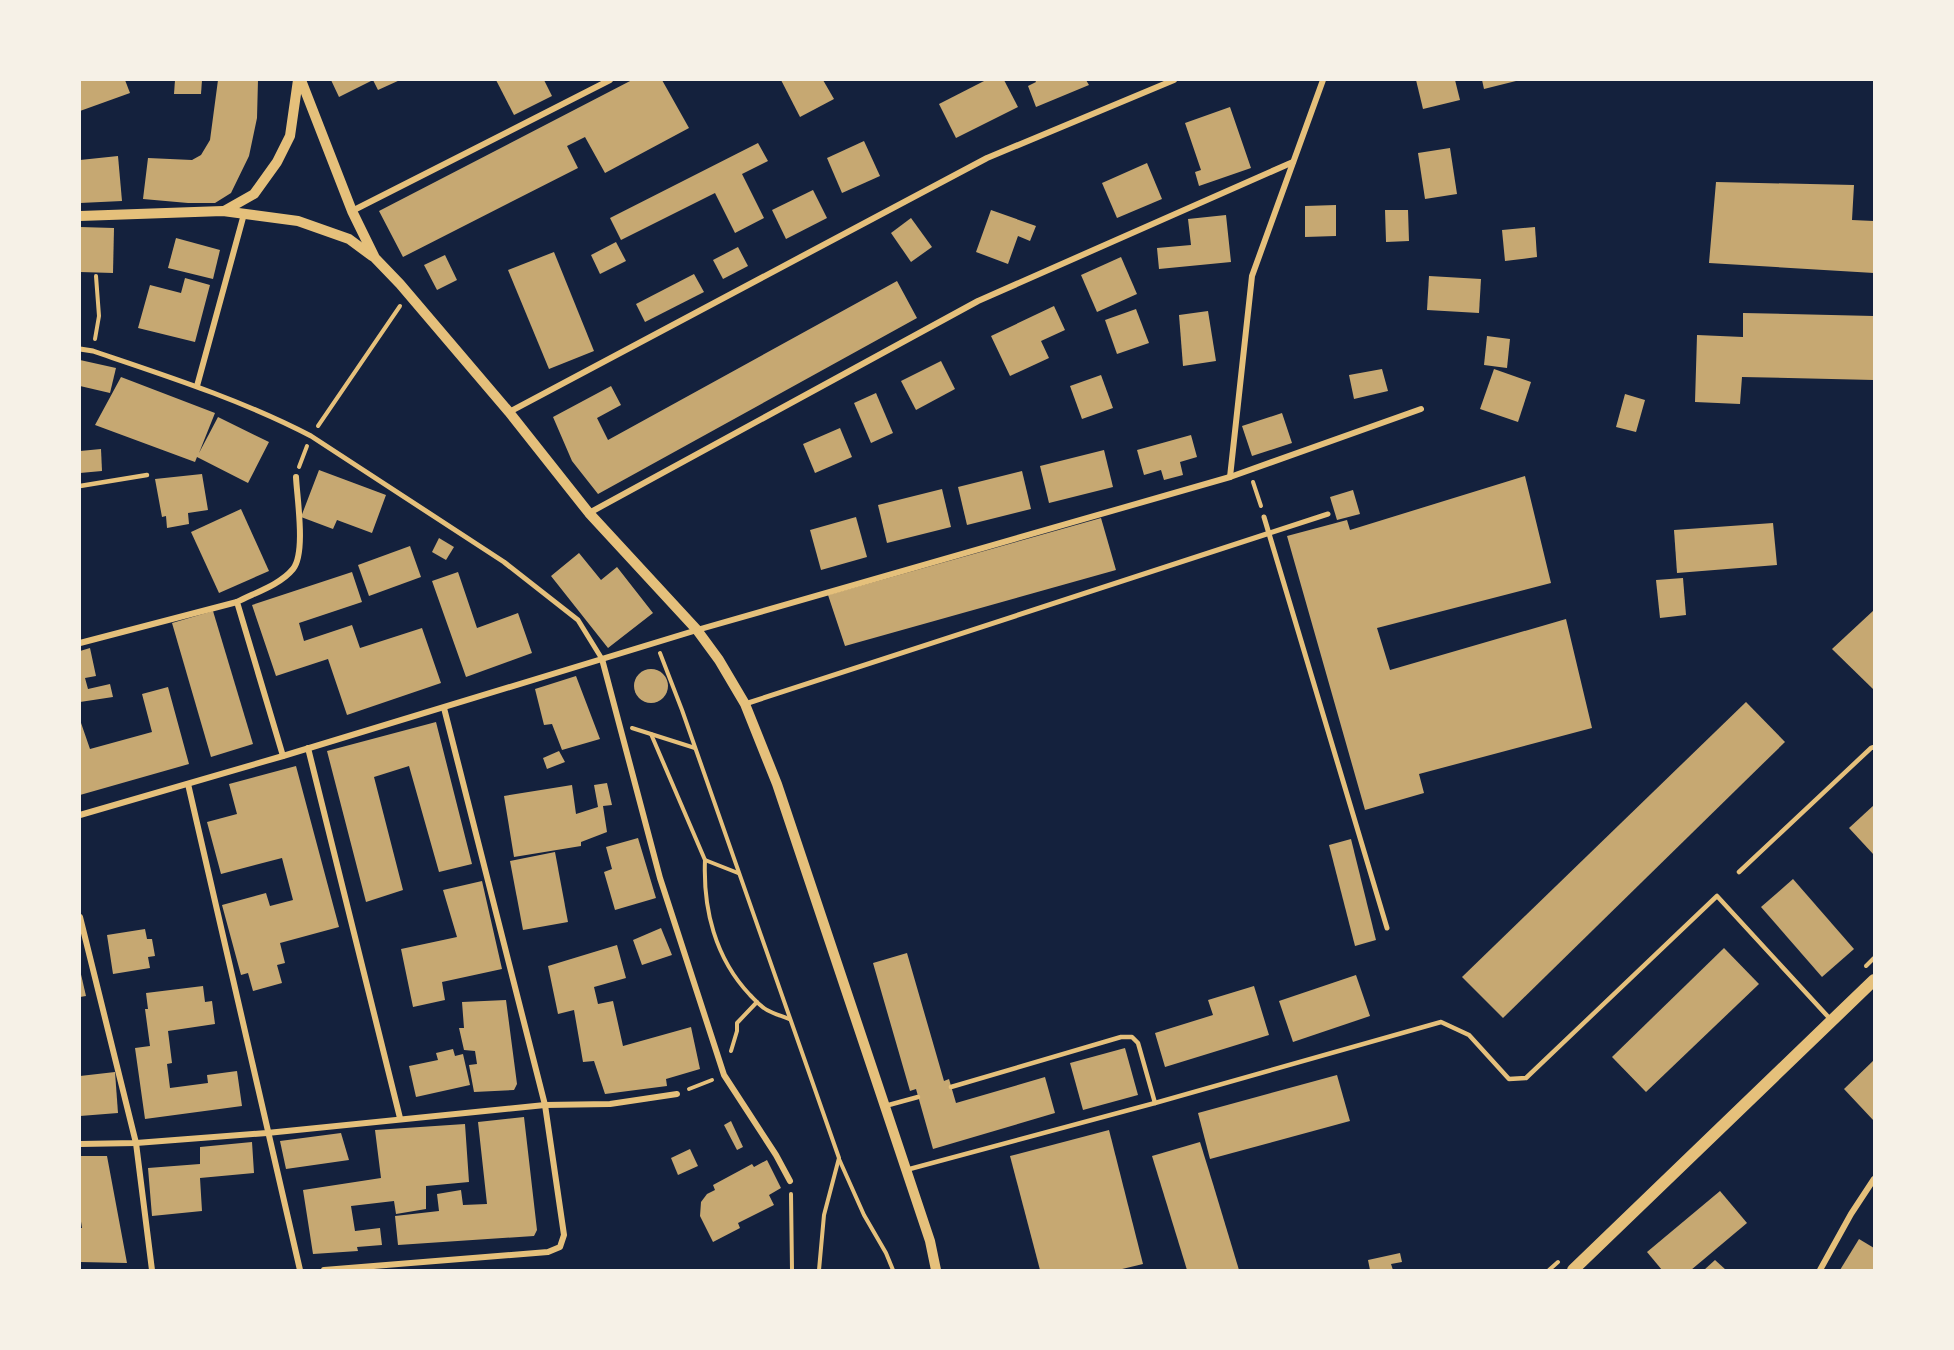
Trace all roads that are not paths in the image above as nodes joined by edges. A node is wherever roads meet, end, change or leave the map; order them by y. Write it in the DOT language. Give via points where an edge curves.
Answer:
graph roads {
  1 [pos="300,80"];
  2 [pos="610,80"];
  3 [pos="1174,80"];
  4 [pos="1323,80"];
  5 [pos="1293,162"];
  6 [pos="224,211"];
  7 [pos="352,211"];
  8 [pos="244,214"];
  9 [pos="80,216"];
  10 [pos="375,258"];
  11 [pos="80,349"];
  12 [pos="196,386"];
  13 [pos="1421,409"];
  14 [pos="509,412"];
  15 [pos="147,475"];
  16 [pos="296,477"];
  17 [pos="1230,477"];
  18 [pos="80,486"];
  19 [pos="589,513"];
  20 [pos="1328,514"];
  21 [pos="1264,517"];
  22 [pos="1268,533"];
  23 [pos="237,602"];
  24 [pos="697,630"];
  25 [pos="80,643"];
  26 [pos="602,659"];
  27 [pos="745,704"];
  28 [pos="444,708"];
  29 [pos="1875,747"];
  30 [pos="308,748"];
  31 [pos="283,756"];
  32 [pos="188,784"];
  33 [pos="80,815"];
  34 [pos="1739,872"];
  35 [pos="80,917"];
  36 [pos="1387,928"];
  37 [pos="1875,980"];
  38 [pos="1832,1021"];
  39 [pos="951,1087"];
  40 [pos="677,1094"];
  41 [pos="918,1096"];
  42 [pos="1155,1103"];
  43 [pos="545,1105"];
  44 [pos="885,1106"];
  45 [pos="400,1118"];
  46 [pos="267,1132"];
  47 [pos="136,1143"];
  48 [pos="80,1144"];
  49 [pos="906,1170"];
  50 [pos="1875,1179"];
  51 [pos="790,1181"];
  52 [pos="152,1270"];
  53 [pos="300,1270"];
  54 [pos="324,1270"];
  55 [pos="936,1270"];
  56 [pos="1573,1270"];
  57 [pos="1820,1270"];
  1 -- 6 [label="street" via="290,136 277,162 254,194"];
  1 -- 7 [label="street"];
  2 -- 7 [label="street"];
  3 -- 14 [label="street" via="987,158"];
  4 -- 5 [label="street"];
  5 -- 17 [label="street" via="1252,276"];
  5 -- 19 [label="street" via="978,301"];
  6 -- 8 [label="street"];
  6 -- 9 [label="street"];
  7 -- 10 [label="street"];
  8 -- 10 [label="street" via="298,221 349,239"];
  8 -- 12 [label="street"];
  10 -- 14 [label="street"];
  11 -- 12 [label="street"];
  12 -- 26 [label="street" via="311,436 504,562 578,620"];
  13 -- 17 [label="street"];
  14 -- 19 [label="street"];
  15 -- 18 [label="lane"];
  16 -- 23 [label="street" via="299,550 294,568 277,582"];
  17 -- 24 [label="street"];
  19 -- 24 [label="street"];
  20 -- 22 [label="street"];
  21 -- 22 [label="street"];
  22 -- 27 [label="street"];
  22 -- 36 [label="street"];
  23 -- 25 [label="street"];
  23 -- 31 [label="street"];
  24 -- 26 [label="street"];
  24 -- 27 [label="street"];
  26 -- 28 [label="street"];
  26 -- 51 [label="street" via="660,879 724,1075"];
  27 -- 44 [label="street" via="777,784"];
  28 -- 30 [label="street"];
  28 -- 43 [label="street"];
  29 -- 34 [label="lane"];
  30 -- 31 [label="street"];
  30 -- 45 [label="street"];
  31 -- 32 [label="street"];
  32 -- 33 [label="street"];
  32 -- 46 [label="street"];
  35 -- 47 [label="street"];
  37 -- 38 [label="main road"];
  38 -- 42 [label="lane" via="1717,896 1526,1078 1509,1078 1469,1035 1441,1022"];
  38 -- 56 [label="main road"];
  39 -- 42 [label="lane" via="1120,1037 1132,1037 1138,1043"];
  40 -- 43 [label="street" via="610,1104"];
  41 -- 44 [label="lane"];
  42 -- 49 [label="lane"];
  43 -- 45 [label="street"];
  43 -- 54 [label="street" via="564,1235 560,1247 548,1252"];
  44 -- 49 [label="street"];
  45 -- 46 [label="street"];
  46 -- 47 [label="street"];
  46 -- 53 [label="street"];
  47 -- 48 [label="street"];
  47 -- 52 [label="street"];
  49 -- 55 [label="street"];
  50 -- 57 [label="street"];
}
